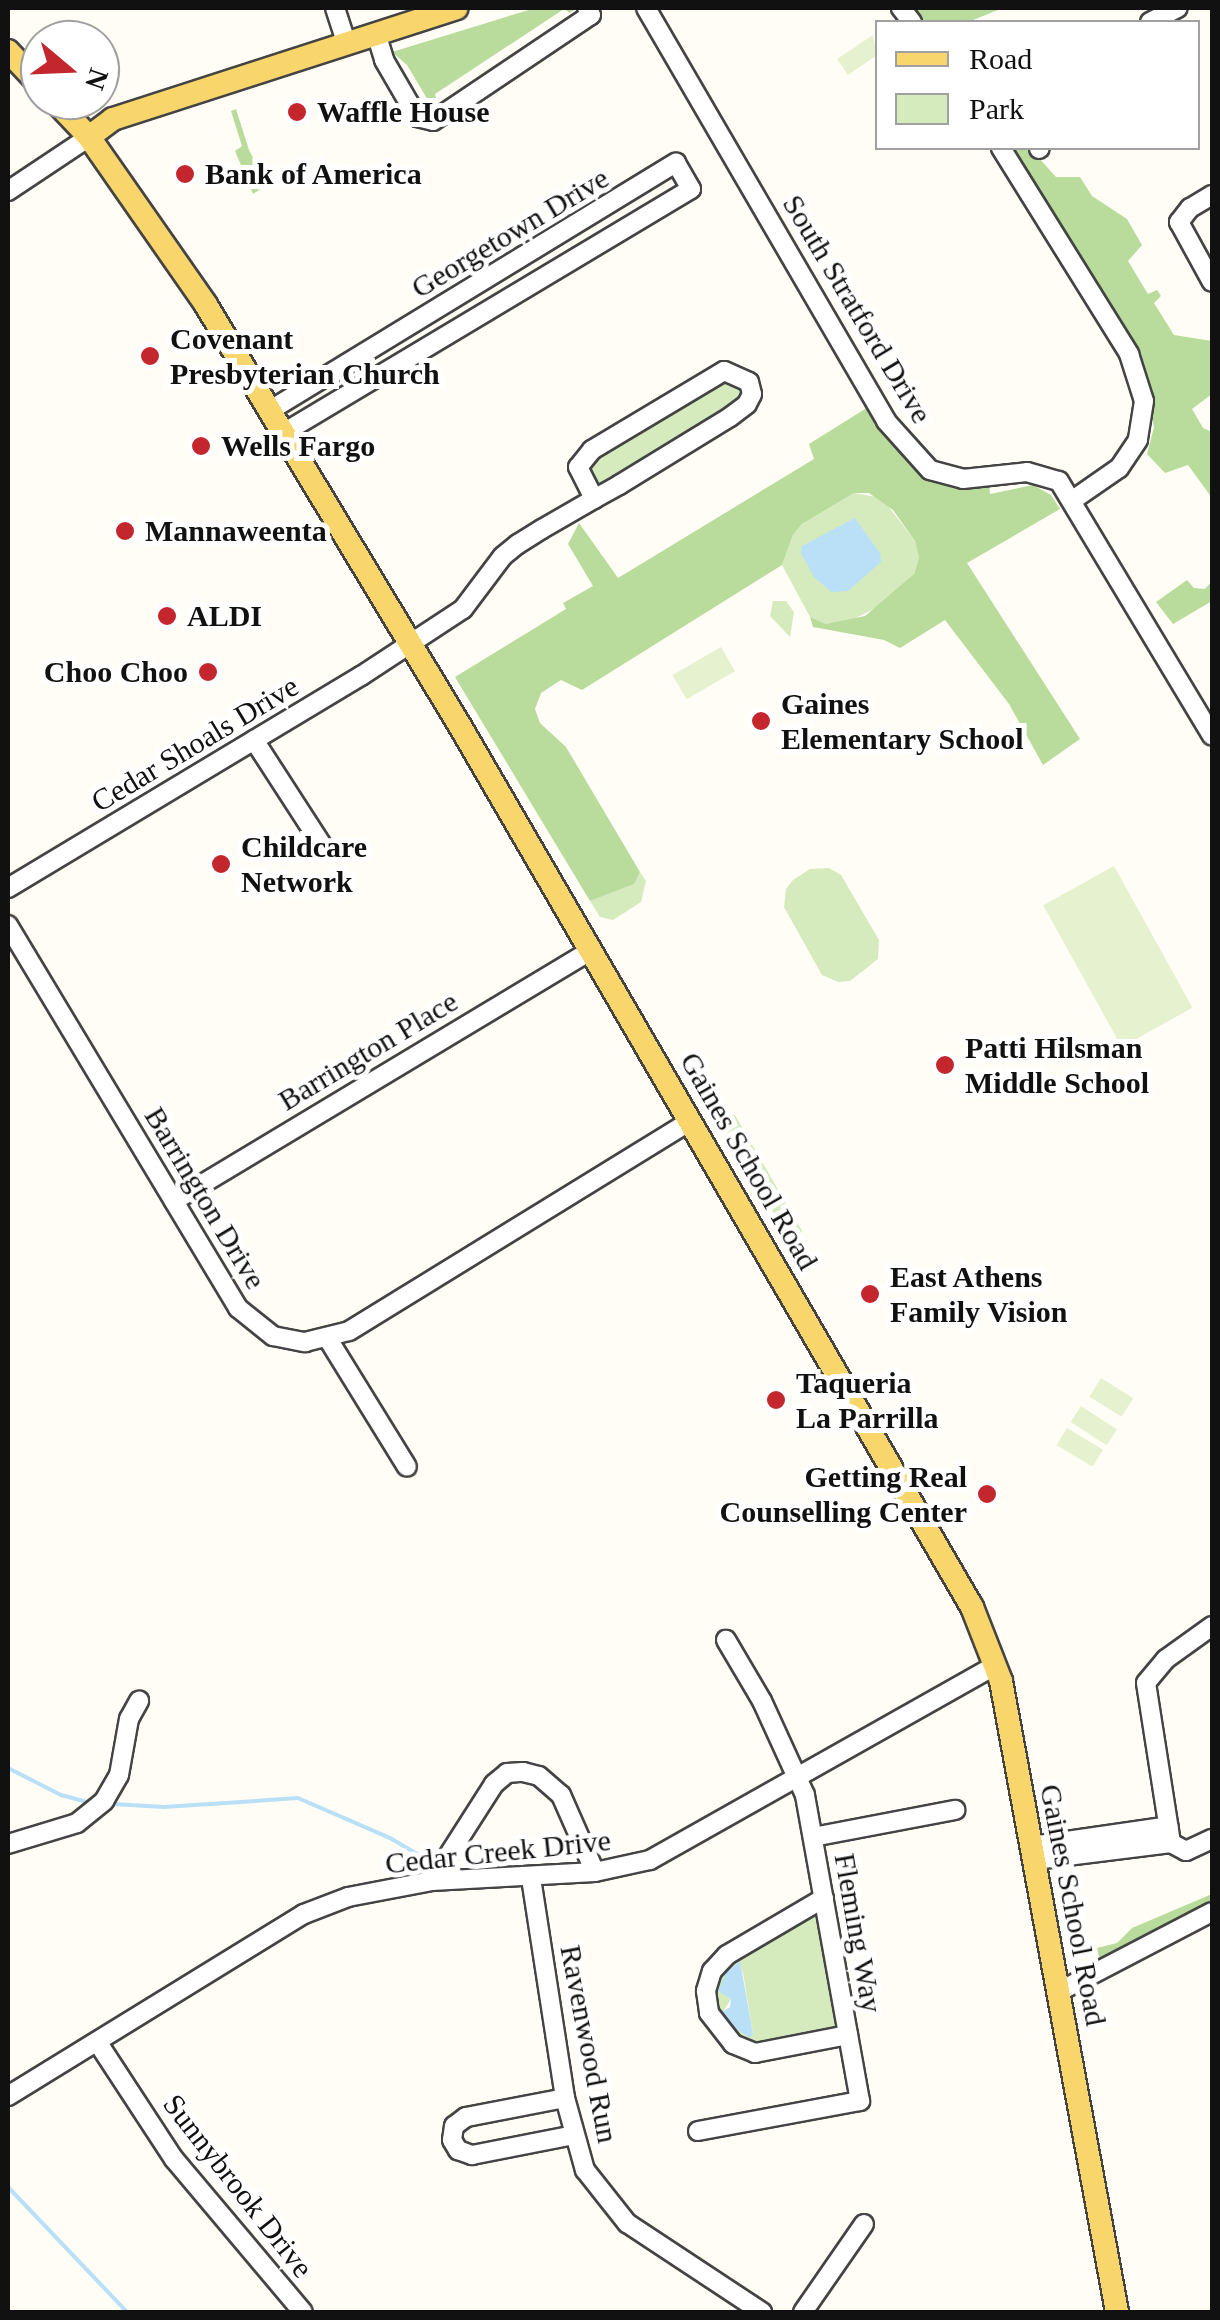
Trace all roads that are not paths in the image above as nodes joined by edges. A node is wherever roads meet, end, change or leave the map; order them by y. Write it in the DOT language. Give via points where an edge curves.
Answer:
graph roads {
  1 [pos="335,8"];
  2 [pos="457,8"];
  3 [pos="646,8"];
  4 [pos="1178,8"];
  5 [pos="589,11"];
  6 [pos="1154,20"];
  7 [pos="376,33"];
  8 [pos="346,42"];
  9 [pos="73,120"];
  10 [pos="89,137"];
  11 [pos="1002,150"];
  12 [pos="8,191"];
  13 [pos="1212,195"];
  14 [pos="1212,282"];
  15 [pos="270,411"];
  16 [pos="283,433"];
  17 [pos="594,499"];
  18 [pos="1073,500"];
  19 [pos="410,644"];
  20 [pos="1212,736"];
  21 [pos="254,740"];
  22 [pos="322,846"];
  23 [pos="8,888"];
  24 [pos="8,925"];
  25 [pos="591,950"];
  26 [pos="692,1122"];
  27 [pos="174,1201"];
  28 [pos="328,1338"];
  29 [pos="407,1467"];
  30 [pos="1212,1626"];
  31 [pos="726,1640"];
  32 [pos="996,1664"];
  33 [pos="139,1701"];
  34 [pos="799,1774"];
  35 [pos="954,1810"];
  36 [pos="1170,1834"];
  37 [pos="813,1837"];
  38 [pos="1212,1839"];
  39 [pos="8,1844"];
  40 [pos="1033,1854"];
  41 [pos="595,1872"];
  42 [pos="532,1878"];
  43 [pos="432,1881"];
  44 [pos="824,1898"];
  45 [pos="1212,1912"];
  46 [pos="1060,1991"];
  47 [pos="848,2035"];
  48 [pos="98,2044"];
  49 [pos="8,2096"];
  50 [pos="565,2098"];
  51 [pos="698,2131"];
  52 [pos="574,2135"];
  53 [pos="864,2224"];
  54 [pos="303,2312"];
  55 [pos="762,2312"];
  56 [pos="803,2312"];
  57 [pos="1117,2312"];
  1 -- 8 [label="street"];
  2 -- 7 [label="main road"];
  3 -- 18 [label="street, South Stratford Drive" via="886,421 917,460 964,479 1045,474"];
  4 -- 6 [label="street"];
  5 -- 7 [label="street" via="433,121 417,117"];
  7 -- 8 [label="main road"];
  8 -- 10 [label="main road" via="112,119"];
  9 -- 10 [label="main road, Gaines School Road"];
  10 -- 12 [label="street"];
  10 -- 15 [label="main road, Gaines School Road" via="188,277"];
  11 -- 18 [label="street" via="1121,339 1144,401 1138,440 1119,468"];
  13 -- 14 [label="street" via="1179,222"];
  15 -- 16 [label="main road, Gaines School Road"];
  15 -- 16 [label="street, Georgetown Drive" via="676,163 691,189"];
  16 -- 19 [label="main road, Gaines School Road"];
  17 -- 17 [label="street, Cedar Shoals Drive" via="578,467 592,450 724,371 749,382 747,404"];
  17 -- 19 [label="street, Cedar Shoals Drive" via="518,544 463,609"];
  18 -- 20 [label="street, South Stratford Drive"];
  19 -- 21 [label="street, Cedar Shoals Drive"];
  19 -- 25 [label="main road, Gaines School Road"];
  21 -- 22 [label="street"];
  21 -- 23 [label="street, Cedar Shoals Drive"];
  24 -- 27 [label="street, Barrington Drive"];
  25 -- 26 [label="main road, Gaines School Road"];
  25 -- 27 [label="street, Barrington Place"];
  26 -- 28 [label="street, Barrington Drive"];
  26 -- 32 [label="main road, Gaines School Road" via="954,1572"];
  27 -- 28 [label="street, Barrington Drive" via="248,1320 288,1340"];
  28 -- 29 [label="street"];
  30 -- 36 [label="street" via="1166,1659 1146,1683"];
  31 -- 34 [label="street, Fleming Way"];
  32 -- 34 [label="street, Cedar Creek Drive"];
  32 -- 40 [label="main road, Gaines School Road"];
  33 -- 39 [label="street" via="119,1775 104,1801 77,1823"];
  34 -- 37 [label="street, Fleming Way"];
  34 -- 41 [label="street, Cedar Creek Drive" via="667,1852"];
  35 -- 37 [label="street"];
  36 -- 38 [label="street" via="1186,1851"];
  36 -- 40 [label="street"];
  37 -- 44 [label="street, Fleming Way"];
  40 -- 46 [label="main road, Gaines School Road"];
  41 -- 42 [label="street, Cedar Creek Drive"];
  41 -- 43 [label="street" via="561,1795 539,1776 522,1772 494,1784"];
  42 -- 43 [label="street, Cedar Creek Drive"];
  42 -- 50 [label="street, Ravenwood Run"];
  43 -- 48 [label="street, Cedar Creek Drive" via="348,1896 304,1914"];
  44 -- 47 [label="street, Fleming Way"];
  44 -- 47 [label="street" via="719,1963 706,1991 710,2013 733,2044 755,2052"];
  45 -- 46 [label="street"];
  46 -- 57 [label="main road, Gaines School Road"];
  47 -- 51 [label="street, Fleming Way" via="860,2101"];
  48 -- 49 [label="street, Cedar Creek Drive"];
  48 -- 54 [label="street, Sunnybrook Drive" via="174,2159"];
  50 -- 52 [label="street, Ravenwood Run"];
  50 -- 52 [label="street" via="466,2117 454,2126 452,2140 472,2155"];
  52 -- 55 [label="street, Ravenwood Run" via="597,2190 628,2222"];
  53 -- 56 [label="street"];
}
